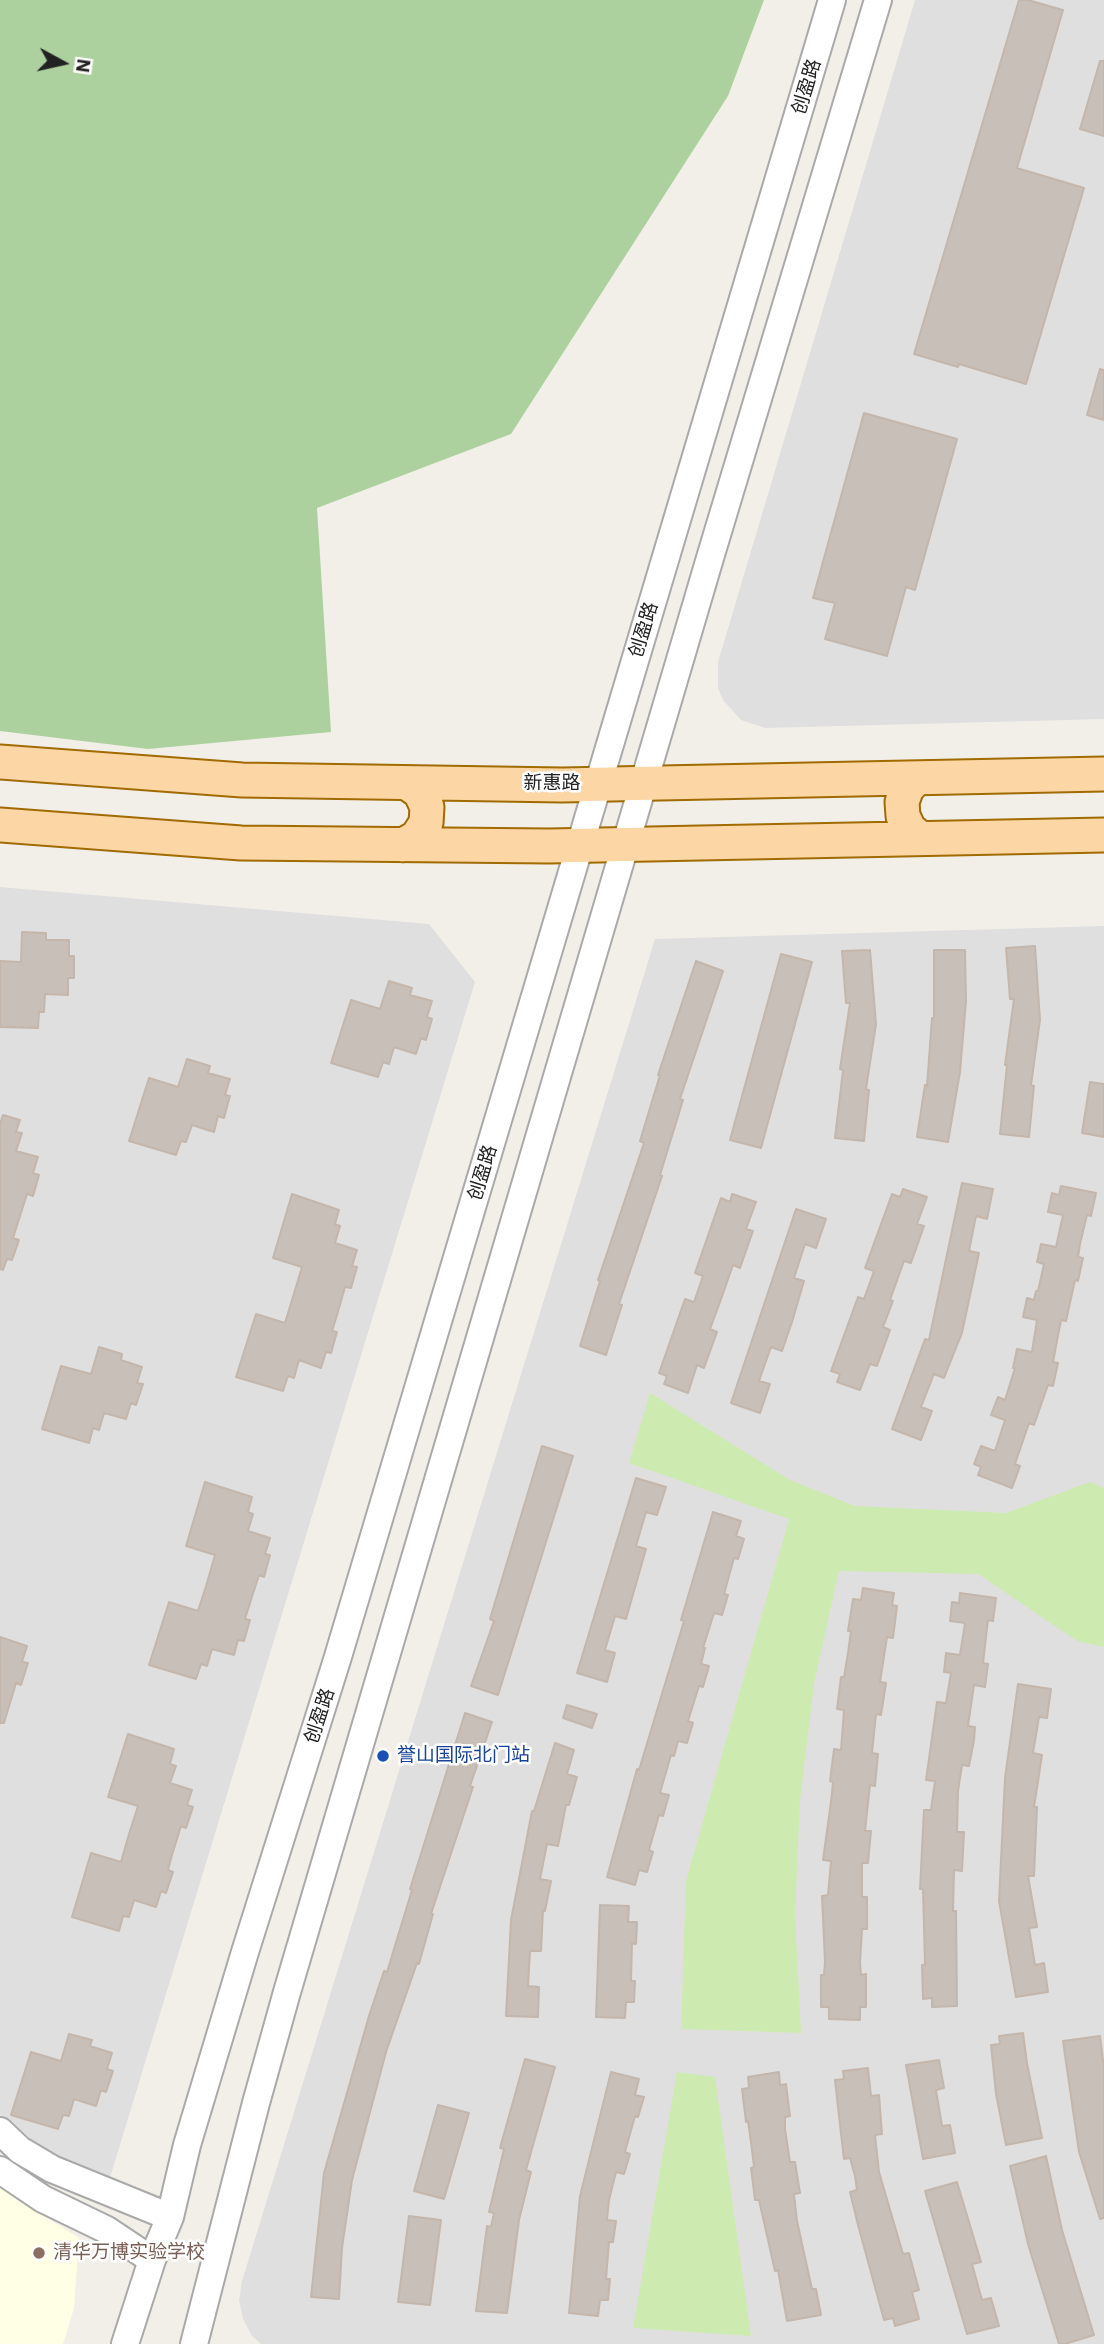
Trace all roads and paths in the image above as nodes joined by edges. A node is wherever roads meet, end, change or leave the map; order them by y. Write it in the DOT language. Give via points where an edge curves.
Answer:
graph roads {
  1 [pos="832,0"];
  2 [pos="878,0"];
  3 [pos="0,762"];
  4 [pos="1104,775"];
  5 [pos="917,778"];
  6 [pos="407,783"];
  7 [pos="644,783"];
  8 [pos="598,784"];
  9 [pos="0,825"];
  10 [pos="1104,835"];
  11 [pos="919,838"];
  12 [pos="626,844"];
  13 [pos="403,845"];
  14 [pos="580,845"];
  15 [pos="433,1338"];
  16 [pos="477,1350"];
  17 [pos="0,2131"];
  18 [pos="0,2170"];
  19 [pos="170,2217"];
  20 [pos="152,2260"];
  21 [pos="203,2311"];
  22 [pos="125,2344"];
  23 [pos="194,2344"];
  24 [pos="217,2344"];
  1 -- 8 [label="street, 创盈路"];
  2 -- 7 [label="street"];
  3 -- 6 [label="main road, 新惠路" via="242,780"];
  4 -- 5 [label="main road, 新惠路"];
  5 -- 7 [label="main road, 新惠路"];
  5 -- 11 [label="main road" via="907,788 902,809 909,829"];
  6 -- 8 [label="main road, 新惠路"];
  6 -- 13 [label="main road" via="420,792 427,807 426,823 417,837"];
  7 -- 8 [label="main road, 新惠路"];
  7 -- 12 [label="street"];
  8 -- 14 [label="street, 创盈路"];
  9 -- 13 [label="main road" via="241,844"];
  10 -- 11 [label="main road"];
  11 -- 12 [label="main road"];
  12 -- 14 [label="main road"];
  12 -- 16 [label="street"];
  13 -- 14 [label="main road"];
  14 -- 15 [label="street, 创盈路"];
  15 -- 16 [label="street"];
  15 -- 19 [label="street, 创盈路" via="187,2145"];
  16 -- 21 [label="street" via="287,1992"];
  17 -- 19 [label="street" via="20,2150 52,2169"];
  18 -- 20 [label="street"];
  19 -- 20 [label="street, 创盈路"];
  20 -- 22 [label="street, 创盈路"];
  21 -- 23 [label="street"];
  21 -- 24 [label="street"];
}
